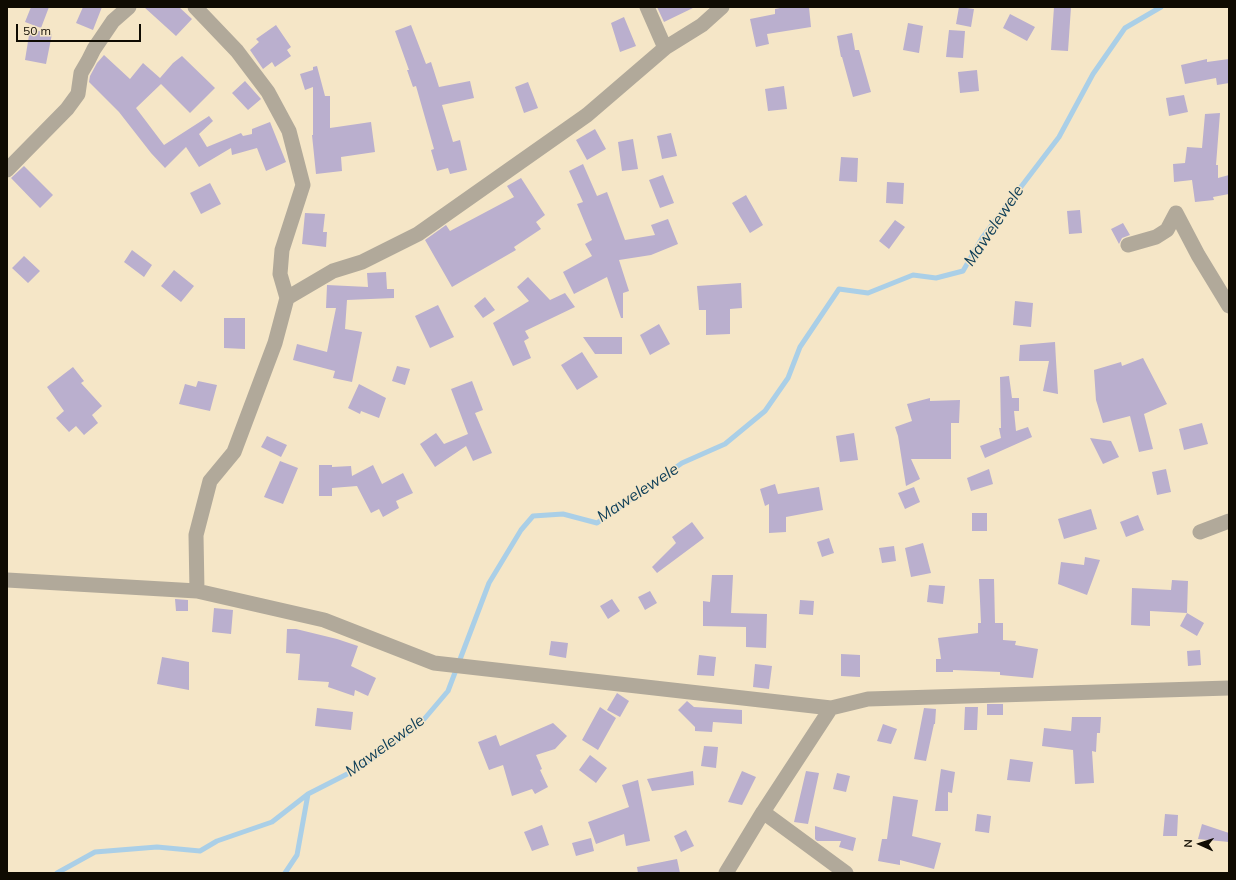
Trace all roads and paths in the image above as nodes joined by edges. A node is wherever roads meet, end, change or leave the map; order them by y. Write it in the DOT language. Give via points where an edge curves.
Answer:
graph roads {
  1 [pos="130,7"];
  2 [pos="195,7"];
  3 [pos="647,7"];
  4 [pos="722,7"];
  5 [pos="665,48"];
  6 [pos="7,170"];
  7 [pos="1128,245"];
  8 [pos="287,298"];
  9 [pos="1229,306"];
  10 [pos="1229,521"];
  11 [pos="1200,532"];
  12 [pos="7,580"];
  13 [pos="197,591"];
  14 [pos="1229,688"];
  15 [pos="831,708"];
  16 [pos="763,812"];
  17 [pos="726,873"];
  18 [pos="846,873"];
  1 -- 6 [label="street" via="113,21 94,49 81,73 78,94"];
  2 -- 8 [label="street" via="236,51 268,92 289,131 303,185 282,250 280,274"];
  3 -- 5 [label="street"];
  4 -- 5 [label="street" via="702,24"];
  5 -- 8 [label="street" via="586,115 418,234 362,262 333,271"];
  7 -- 9 [label="street" via="1167,230 1176,213"];
  8 -- 13 [label="street" via="270,358 234,452 210,481 196,535"];
  10 -- 11 [label="street"];
  12 -- 13 [label="street"];
  13 -- 15 [label="street" via="324,620 434,663"];
  14 -- 15 [label="street" via="868,699"];
  15 -- 16 [label="street"];
  16 -- 17 [label="street"];
  16 -- 18 [label="street"];
}
